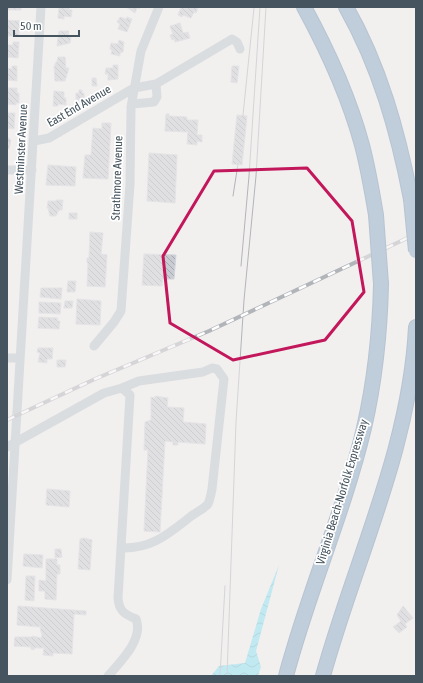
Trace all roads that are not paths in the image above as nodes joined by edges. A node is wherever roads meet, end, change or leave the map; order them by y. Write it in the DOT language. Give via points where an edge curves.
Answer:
graph roads {
  1 [pos="41,7"];
  2 [pos="159,7"];
  3 [pos="304,7"];
  4 [pos="346,7"];
  5 [pos="240,49"];
  6 [pos="156,84"];
  7 [pos="134,88"];
  8 [pos="132,104"];
  9 [pos="34,141"];
  10 [pos="7,170"];
  11 [pos="32,170"];
  12 [pos="416,251"];
  13 [pos="416,327"];
  14 [pos="94,346"];
  15 [pos="7,358"];
  16 [pos="20,358"];
  17 [pos="122,388"];
  18 [pos="15,441"];
  19 [pos="7,447"];
  20 [pos="121,548"];
  21 [pos="7,580"];
  22 [pos="108,676"];
  23 [pos="286,676"];
  24 [pos="323,676"];
  1 -- 9 [label="street, Westminster Avenue"];
  2 -- 7 [label="street, Strathmore Avenue" via="141,51"];
  3 -- 23 [label="highway, Virginia Beach-Norfolk Expressway, bridge" via="330,57 364,152 376,215 381,284 379,339 374,381 364,428"];
  4 -- 12 [label="highway, bridge" via="387,101 411,199"];
  5 -- 6 [label="street" via="237,42 232,39"];
  6 -- 7 [label="street, East End Avenue"];
  6 -- 8 [label="street" via="157,97 154,102"];
  7 -- 8 [label="street, Strathmore Avenue"];
  7 -- 9 [label="street, East End Avenue" via="48,138"];
  8 -- 14 [label="street, Strathmore Avenue" via="130,184 120,311"];
  9 -- 11 [label="street, Westminster Avenue"];
  10 -- 11 [label="street"];
  11 -- 16 [label="street, Westminster Avenue"];
  13 -- 24 [label="highway" via="415,354 401,433"];
  15 -- 16 [label="street"];
  16 -- 18 [label="street, Westminster Avenue"];
  17 -- 18 [label="street" via="104,393"];
  17 -- 20 [label="street" via="130,395"];
  17 -- 20 [label="street" via="139,381 203,372 212,368 217,369 224,379 209,502 160,540 135,548"];
  18 -- 19 [label="street"];
  18 -- 21 [label="street, Westminster Avenue"];
  20 -- 22 [label="street" via="118,607 124,614 136,618 139,627 132,645"];
}
